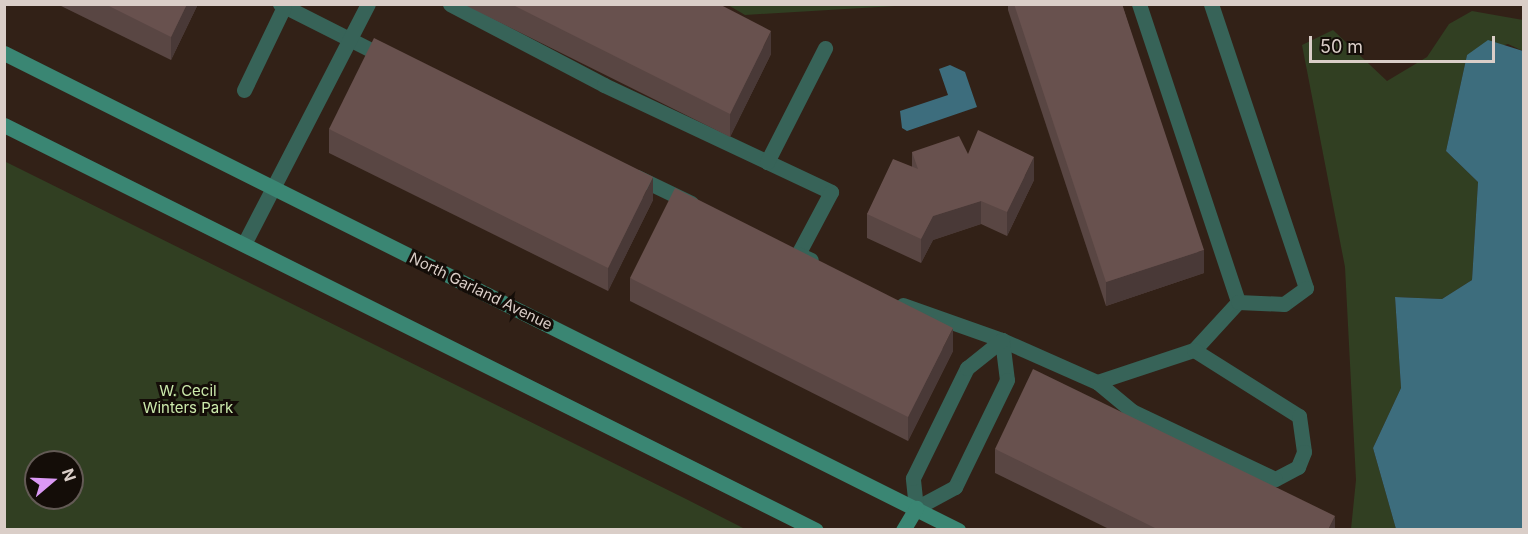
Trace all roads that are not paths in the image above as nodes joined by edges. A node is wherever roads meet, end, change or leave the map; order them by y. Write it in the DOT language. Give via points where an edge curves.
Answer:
graph roads {
  1 [pos="368,4"];
  2 [pos="450,4"];
  3 [pos="1139,4"];
  4 [pos="1211,4"];
  5 [pos="282,6"];
  6 [pos="349,40"];
  7 [pos="825,48"];
  8 [pos="4,54"];
  9 [pos="403,65"];
  10 [pos="244,90"];
  11 [pos="4,125"];
  12 [pos="767,162"];
  13 [pos="627,172"];
  14 [pos="273,188"];
  15 [pos="702,208"];
  16 [pos="244,244"];
  17 [pos="827,269"];
  18 [pos="885,297"];
  19 [pos="1238,302"];
  20 [pos="1002,340"];
  21 [pos="1194,350"];
  22 [pos="1097,382"];
  23 [pos="916,508"];
  24 [pos="816,530"];
  25 [pos="903,530"];
  26 [pos="958,530"];
  1 -- 6 [label="lane"];
  2 -- 12 [label="lane" via="604,85"];
  3 -- 19 [label="lane"];
  4 -- 19 [label="lane" via="1306,288 1284,304"];
  5 -- 6 [label="lane"];
  5 -- 10 [label="lane"];
  6 -- 9 [label="lane"];
  6 -- 14 [label="lane"];
  7 -- 12 [label="lane"];
  8 -- 14 [label="main road, North Garland Avenue"];
  11 -- 16 [label="main road"];
  12 -- 17 [label="lane" via="831,192 792,251"];
  13 -- 15 [label="lane"];
  14 -- 16 [label="lane"];
  14 -- 23 [label="main road, North Garland Avenue"];
  16 -- 24 [label="main road"];
  18 -- 20 [label="lane"];
  19 -- 21 [label="lane"];
  20 -- 22 [label="lane"];
  20 -- 23 [label="lane" via="967,368 913,478"];
  20 -- 23 [label="lane" via="1007,380 955,487"];
  21 -- 22 [label="lane"];
  21 -- 22 [label="lane" via="1299,417 1304,452 1298,467 1275,479 1132,411"];
  23 -- 25 [label="main road"];
  23 -- 26 [label="main road, North Garland Avenue"];
}
